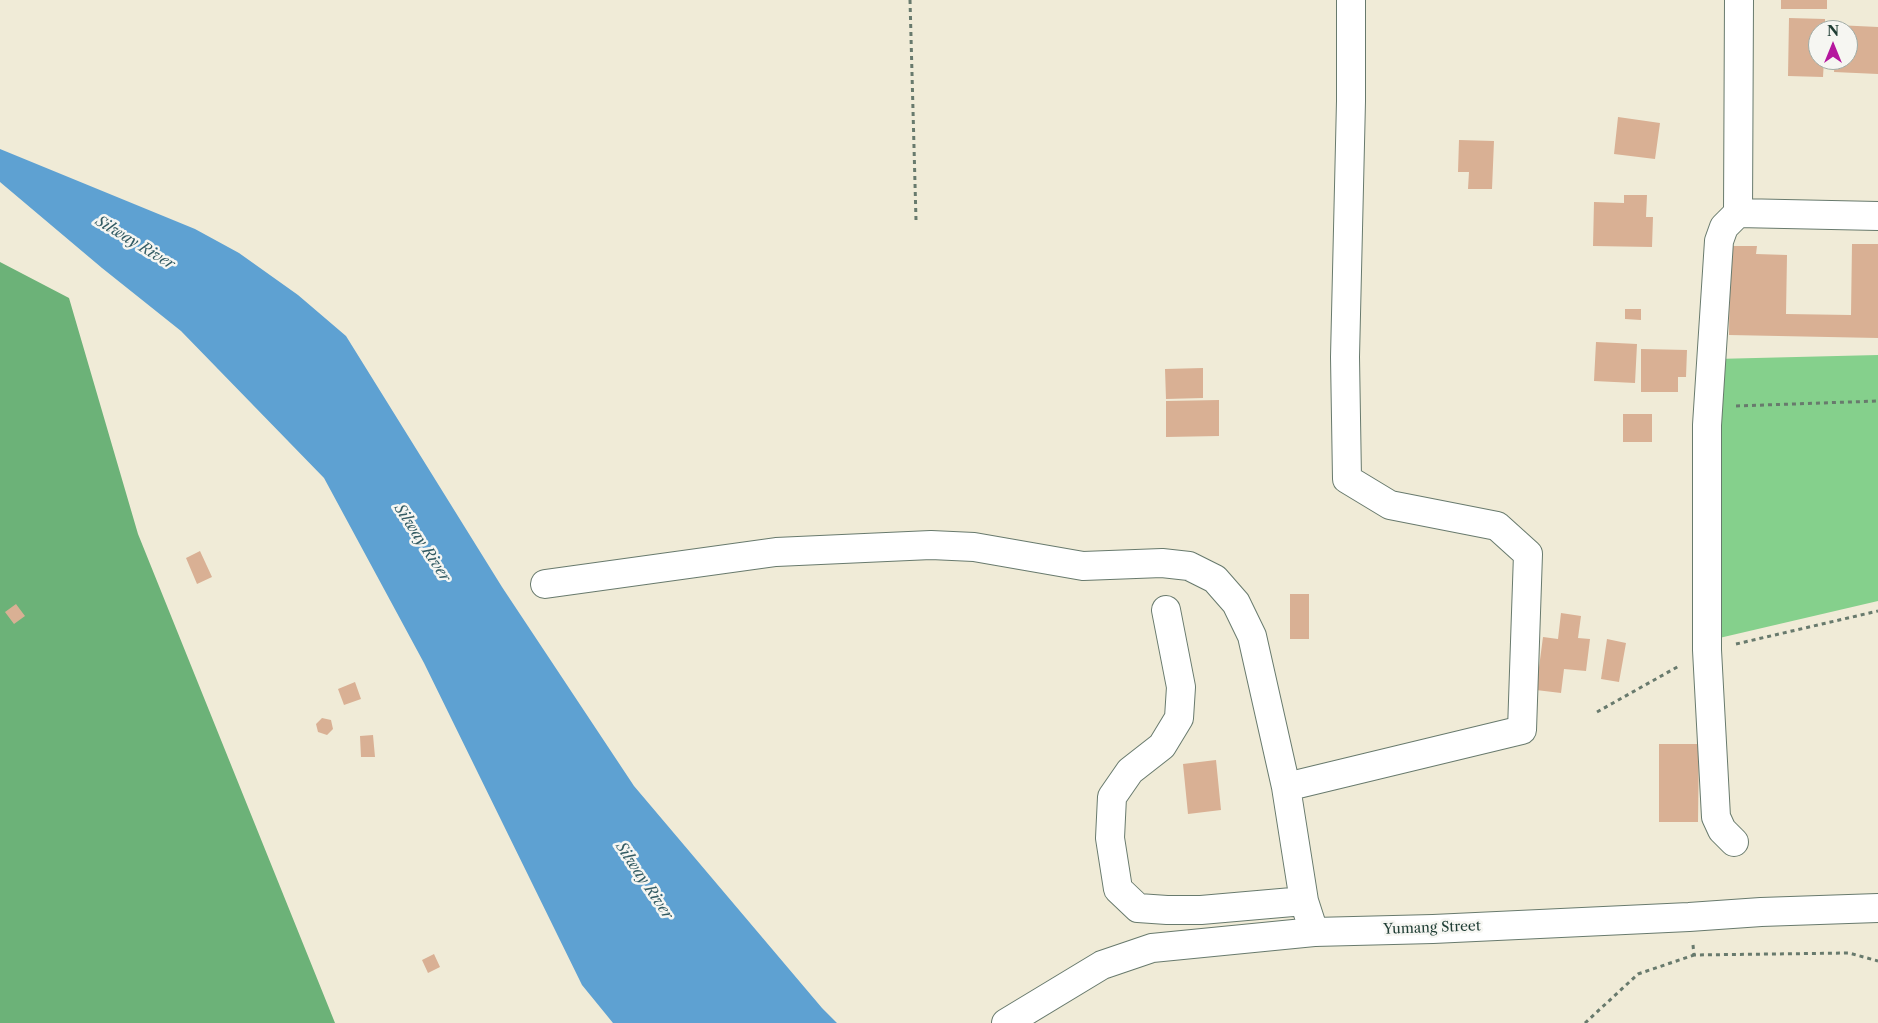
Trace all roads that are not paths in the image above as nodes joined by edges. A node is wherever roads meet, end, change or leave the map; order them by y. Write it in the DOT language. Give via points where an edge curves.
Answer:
graph roads {
  1 [pos="1351,0"];
  2 [pos="1739,0"];
  3 [pos="1738,213"];
  4 [pos="1878,216"];
  5 [pos="545,584"];
  6 [pos="1166,610"];
  7 [pos="1286,787"];
  8 [pos="1734,842"];
  9 [pos="1304,901"];
  10 [pos="1878,908"];
  11 [pos="1314,932"];
  12 [pos="1006,1023"];
  1 -- 7 [label="street" via="1345,357 1347,479 1390,505 1497,526 1528,554 1522,730"];
  2 -- 3 [label="street"];
  3 -- 4 [label="street"];
  3 -- 8 [label="street" via="1724,227 1719,241 1707,425 1707,650 1716,817 1722,830"];
  5 -- 7 [label="street" via="776,552 931,545 974,547 1083,566 1162,563 1189,566 1215,579 1236,603 1252,636"];
  6 -- 9 [label="street" via="1181,687 1179,718 1162,746 1130,771 1112,796 1110,838 1118,889 1138,908 1167,910"];
  7 -- 9 [label="street"];
  9 -- 11 [label="street"];
  10 -- 11 [label="street, Yumang Street"];
  11 -- 12 [label="street, Yumang Street" via="1152,948 1102,965"];
}
